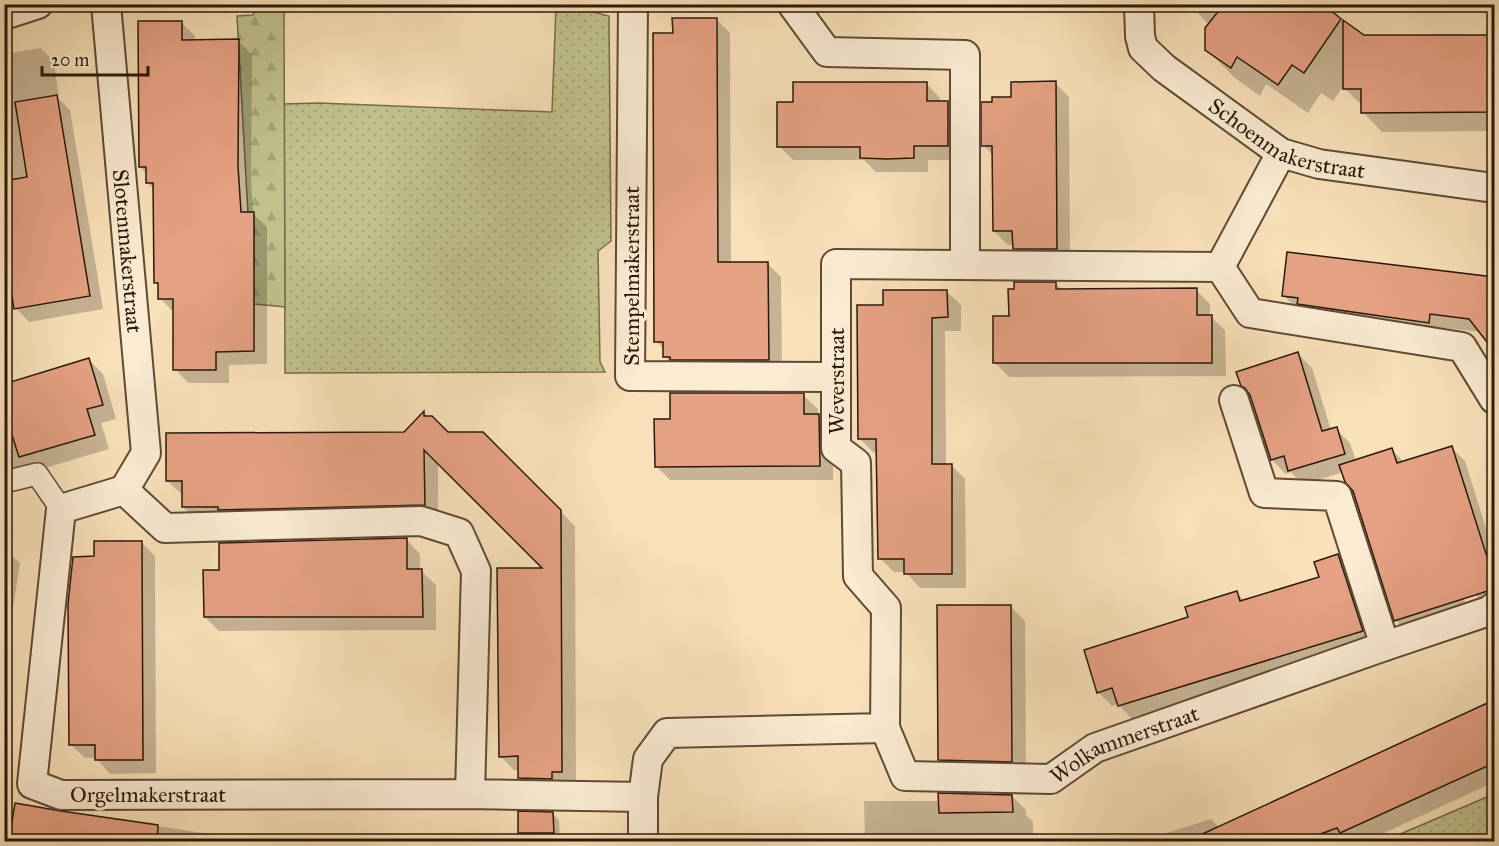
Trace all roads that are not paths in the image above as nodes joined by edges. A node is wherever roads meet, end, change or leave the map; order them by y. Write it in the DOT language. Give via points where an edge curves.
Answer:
graph roads {
  1 [pos="38,4"];
  2 [pos="106,4"];
  3 [pos="633,4"];
  4 [pos="792,4"];
  5 [pos="1138,4"];
  6 [pos="4,15"];
  7 [pos="1281,153"];
  8 [pos="1494,188"];
  9 [pos="965,265"];
  10 [pos="1220,267"];
  11 [pos="836,377"];
  12 [pos="1494,399"];
  13 [pos="1234,400"];
  14 [pos="4,482"];
  15 [pos="124,490"];
  16 [pos="61,509"];
  17 [pos="1494,607"];
  18 [pos="1385,646"];
  19 [pos="885,729"];
  20 [pos="470,794"];
  21 [pos="643,796"];
  22 [pos="643,842"];
  1 -- 6 [label="street"];
  2 -- 15 [label="street, Slotenmakerstraat" via="146,453"];
  3 -- 11 [label="street, Stempelmakerstraat" via="630,376"];
  4 -- 9 [label="street" via="826,52 965,55"];
  5 -- 7 [label="street, Schoenmakerstraat" via="1143,48 1164,68"];
  7 -- 8 [label="street, Schoenmakerstraat" via="1319,164"];
  7 -- 10 [label="street"];
  9 -- 10 [label="street, Weverstraat"];
  9 -- 11 [label="street, Weverstraat" via="836,264"];
  10 -- 12 [label="street" via="1250,313 1462,347"];
  11 -- 19 [label="street, Weverstraat" via="836,448 856,463 858,576 886,608"];
  13 -- 18 [label="street" via="1264,493 1337,496"];
  14 -- 16 [label="street" via="37,474"];
  15 -- 16 [label="street"];
  15 -- 20 [label="street" via="165,528 421,521 459,533 477,571"];
  16 -- 20 [label="street, Orgelmakerstraat" via="32,784 61,795"];
  17 -- 18 [label="street, Wolkammerstraat"];
  18 -- 19 [label="street, Wolkammerstraat" via="1095,748 1051,779 905,776"];
  19 -- 21 [label="street" via="667,733 648,759"];
  20 -- 21 [label="street, Orgelmakerstraat"];
  21 -- 22 [label="street"];
}
